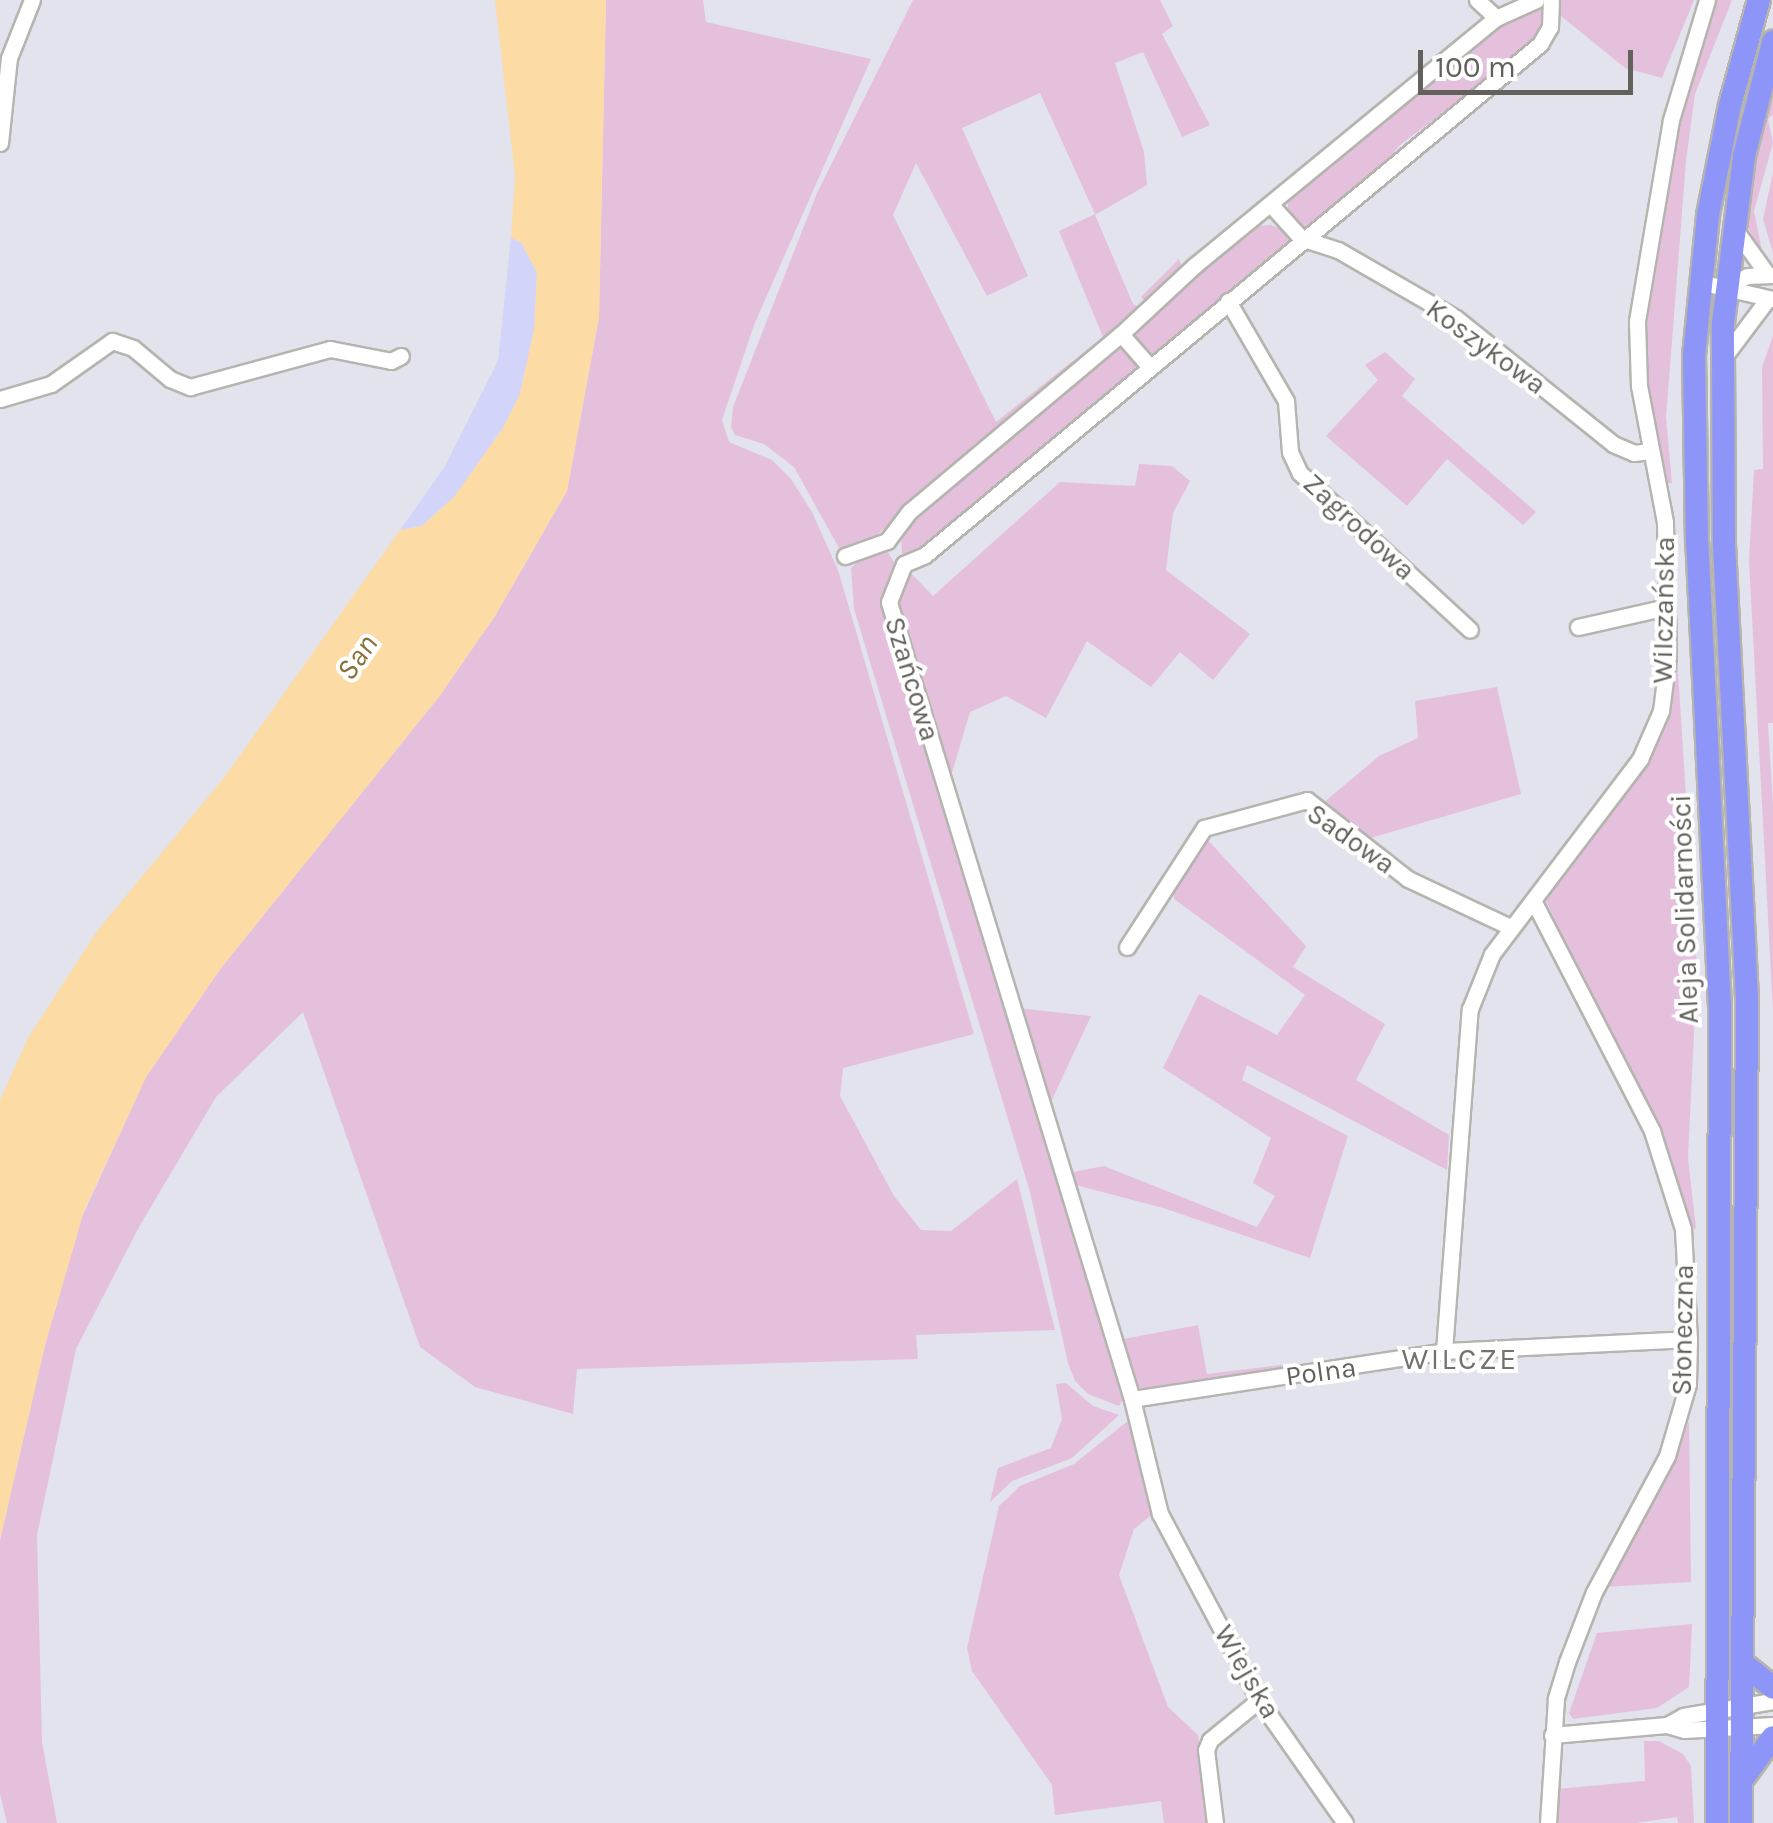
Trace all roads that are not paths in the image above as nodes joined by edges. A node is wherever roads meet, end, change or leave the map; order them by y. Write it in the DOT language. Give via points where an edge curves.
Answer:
graph roads {
  1 [pos="32,0"];
  2 [pos="1477,0"];
  3 [pos="1536,0"];
  4 [pos="1551,0"];
  5 [pos="1707,0"];
  6 [pos="1759,0"];
  7 [pos="1496,18"];
  8 [pos="1773,42"];
  9 [pos="0,143"];
  10 [pos="1272,206"];
  11 [pos="1732,225"];
  12 [pos="1301,238"];
  13 [pos="1770,274"];
  14 [pos="1699,282"];
  15 [pos="1726,286"];
  16 [pos="1228,300"];
  17 [pos="1770,300"];
  18 [pos="1121,334"];
  19 [pos="401,356"];
  20 [pos="1724,357"];
  21 [pos="1149,366"];
  22 [pos="0,399"];
  23 [pos="1650,450"];
  24 [pos="887,541"];
  25 [pos="846,556"];
  26 [pos="904,564"];
  27 [pos="1667,607"];
  28 [pos="1578,627"];
  29 [pos="1470,630"];
  30 [pos="1534,902"];
  31 [pos="1510,927"];
  32 [pos="1127,947"];
  33 [pos="1689,1339"];
  34 [pos="1444,1352"];
  35 [pos="1132,1400"];
  36 [pos="1160,1514"];
  37 [pos="1745,1665"];
  38 [pos="1773,1688"];
  39 [pos="1259,1700"];
  40 [pos="1773,1700"];
  41 [pos="1743,1716"];
  42 [pos="1717,1719"];
  43 [pos="1773,1724"];
  44 [pos="1552,1735"];
  45 [pos="1773,1737"];
  46 [pos="1742,1780"];
  47 [pos="1215,1823"];
  48 [pos="1345,1823"];
  49 [pos="1548,1823"];
  50 [pos="1717,1823"];
  51 [pos="1741,1823"];
  1 -- 9 [label="street" via="9,58"];
  2 -- 7 [label="street"];
  3 -- 7 [label="street"];
  4 -- 12 [label="street" via="1550,27 1540,44"];
  5 -- 23 [label="street, WiIczańska" via="1671,120 1639,296 1636,360"];
  6 -- 14 [label="highway, Aleja Solidarności" via="1730,105"];
  7 -- 10 [label="street"];
  8 -- 11 [label="highway, Aleja Solidarności"];
  10 -- 12 [label="street, Koszykowa"];
  10 -- 18 [label="street"];
  11 -- 13 [label="street"];
  11 -- 15 [label="highway, Aleja Solidarności"];
  12 -- 16 [label="street"];
  12 -- 23 [label="street, Koszykowa" via="1338,250 1456,318 1612,444 1634,453"];
  13 -- 15 [label="street"];
  14 -- 15 [label="street"];
  14 -- 42 [label="highway, Aleja Solidarności" via="1696,527 1720,1007"];
  15 -- 17 [label="street"];
  15 -- 20 [label="highway, Aleja Solidarności"];
  16 -- 21 [label="street"];
  16 -- 29 [label="street, Zagrodowa" via="1286,401 1290,452 1300,473"];
  17 -- 20 [label="street"];
  18 -- 21 [label="street"];
  18 -- 24 [label="street" via="910,511"];
  19 -- 22 [label="street" via="391,361 330,349 190,387 112,341 51,384"];
  20 -- 37 [label="highway, Aleja Solidarności" via="1724,545 1748,999"];
  21 -- 26 [label="street" via="926,555"];
  23 -- 27 [label="street, WiIczańska" via="1664,522"];
  24 -- 25 [label="street"];
  24 -- 26 [label="street"];
  26 -- 35 [label="street, Szańcowa" via="889,602"];
  27 -- 28 [label="street"];
  27 -- 30 [label="street, WiIczańska" via="1667,669 1652,736"];
  30 -- 31 [label="street, WiIczańska"];
  30 -- 33 [label="street, Słoneczna" via="1652,1131 1683,1228"];
  31 -- 32 [label="street, Sadowa" via="1408,879 1308,800 1204,828"];
  31 -- 34 [label="street, WiIczańska" via="1478,983 1465,1038"];
  33 -- 34 [label="street, Polna"];
  33 -- 44 [label="street, Słoneczna" via="1681,1418 1580,1626 1556,1699"];
  34 -- 35 [label="street, Polna"];
  35 -- 36 [label="street, Szańcowa"];
  36 -- 39 [label="street, Wiejska"];
  37 -- 38 [label="highway"];
  37 -- 41 [label="highway, Aleja Solidarności"];
  39 -- 47 [label="street" via="1206,1750"];
  39 -- 48 [label="street, Wiejska"];
  40 -- 41 [label="street"];
  41 -- 42 [label="street"];
  41 -- 43 [label="street"];
  41 -- 46 [label="highway, Aleja Solidarności"];
  42 -- 44 [label="street" via="1683,1716 1667,1725"];
  42 -- 50 [label="highway, Aleja Solidarności"];
  44 -- 49 [label="street, Słoneczna"];
  45 -- 46 [label="highway"];
  46 -- 51 [label="highway, Aleja Solidarności"];
}
